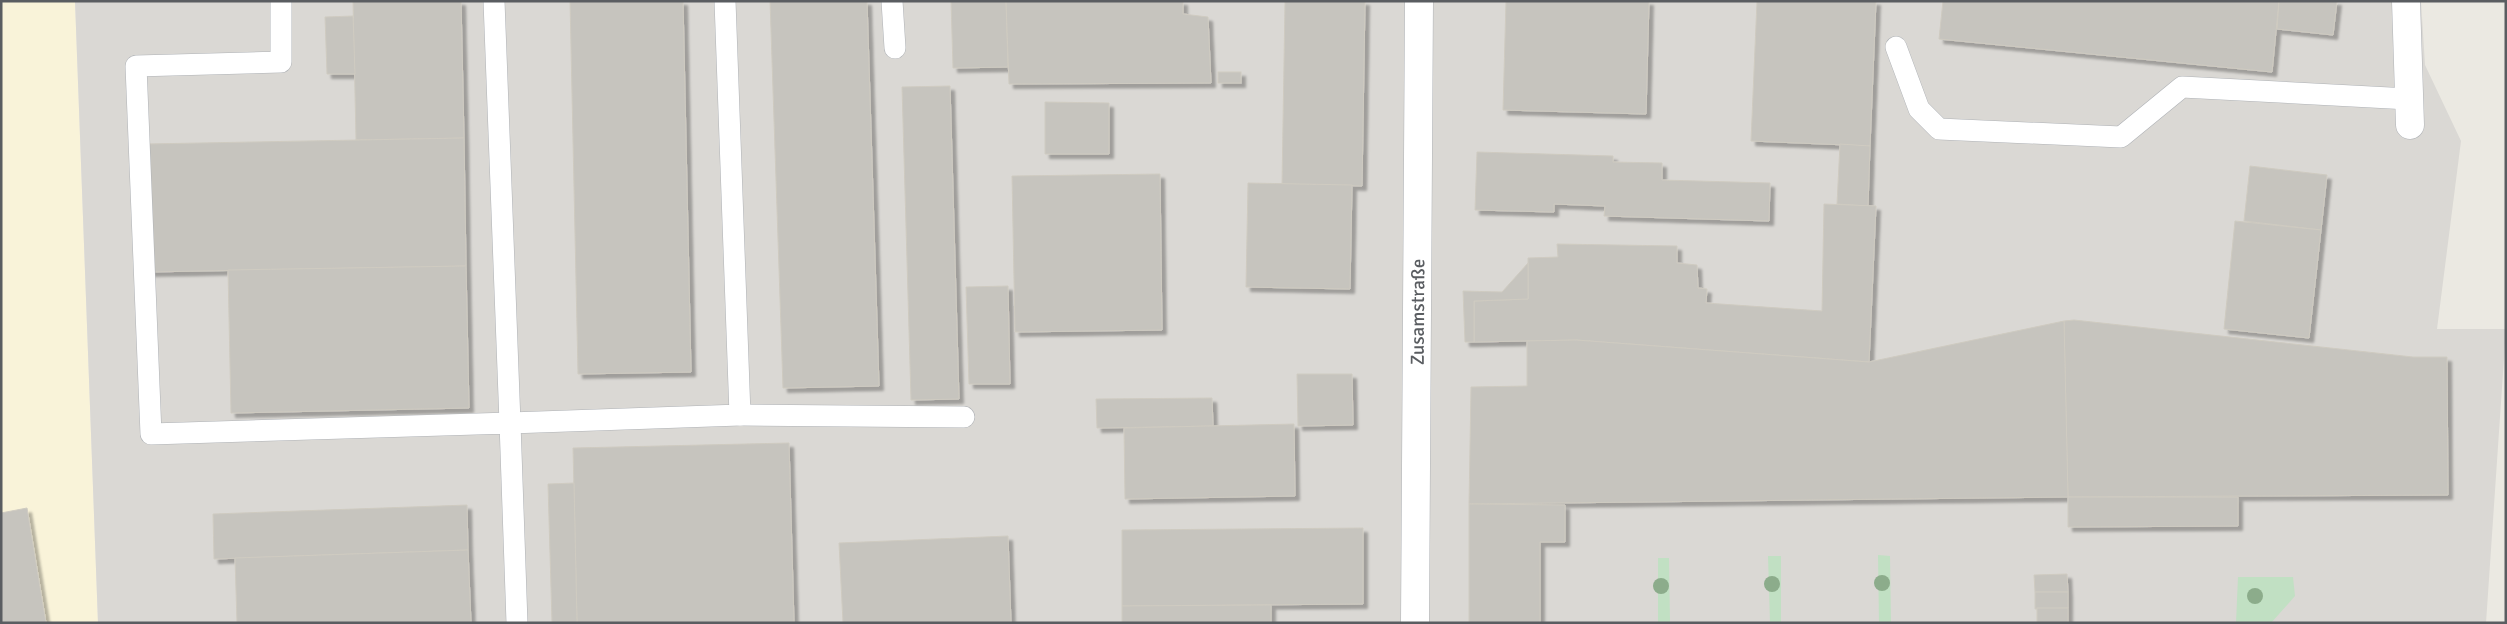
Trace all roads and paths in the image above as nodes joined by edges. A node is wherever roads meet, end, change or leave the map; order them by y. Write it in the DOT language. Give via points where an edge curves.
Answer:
graph roads {
  1 [pos="281,1"];
  2 [pos="494,1"];
  3 [pos="725,1"];
  4 [pos="892,1"];
  5 [pos="1418,1"];
  6 [pos="2406,1"];
  7 [pos="1896,47"];
  8 [pos="895,48"];
  9 [pos="2410,112"];
  10 [pos="740,415"];
  11 [pos="964,417"];
  12 [pos="510,423"];
  13 [pos="517,623"];
  14 [pos="1415,623"];
  1 -- 12 [label="lane" via="281,62 136,66 151,434"];
  2 -- 12 [label="lane"];
  3 -- 10 [label="lane"];
  4 -- 8 [label="lane"];
  5 -- 14 [label="street, Zusamstraße"];
  6 -- 9 [label="street"];
  7 -- 9 [label="lane" via="1919,109 1939,129 2121,137 2182,87"];
  10 -- 11 [label="lane"];
  10 -- 12 [label="lane"];
  12 -- 13 [label="lane"];
}
